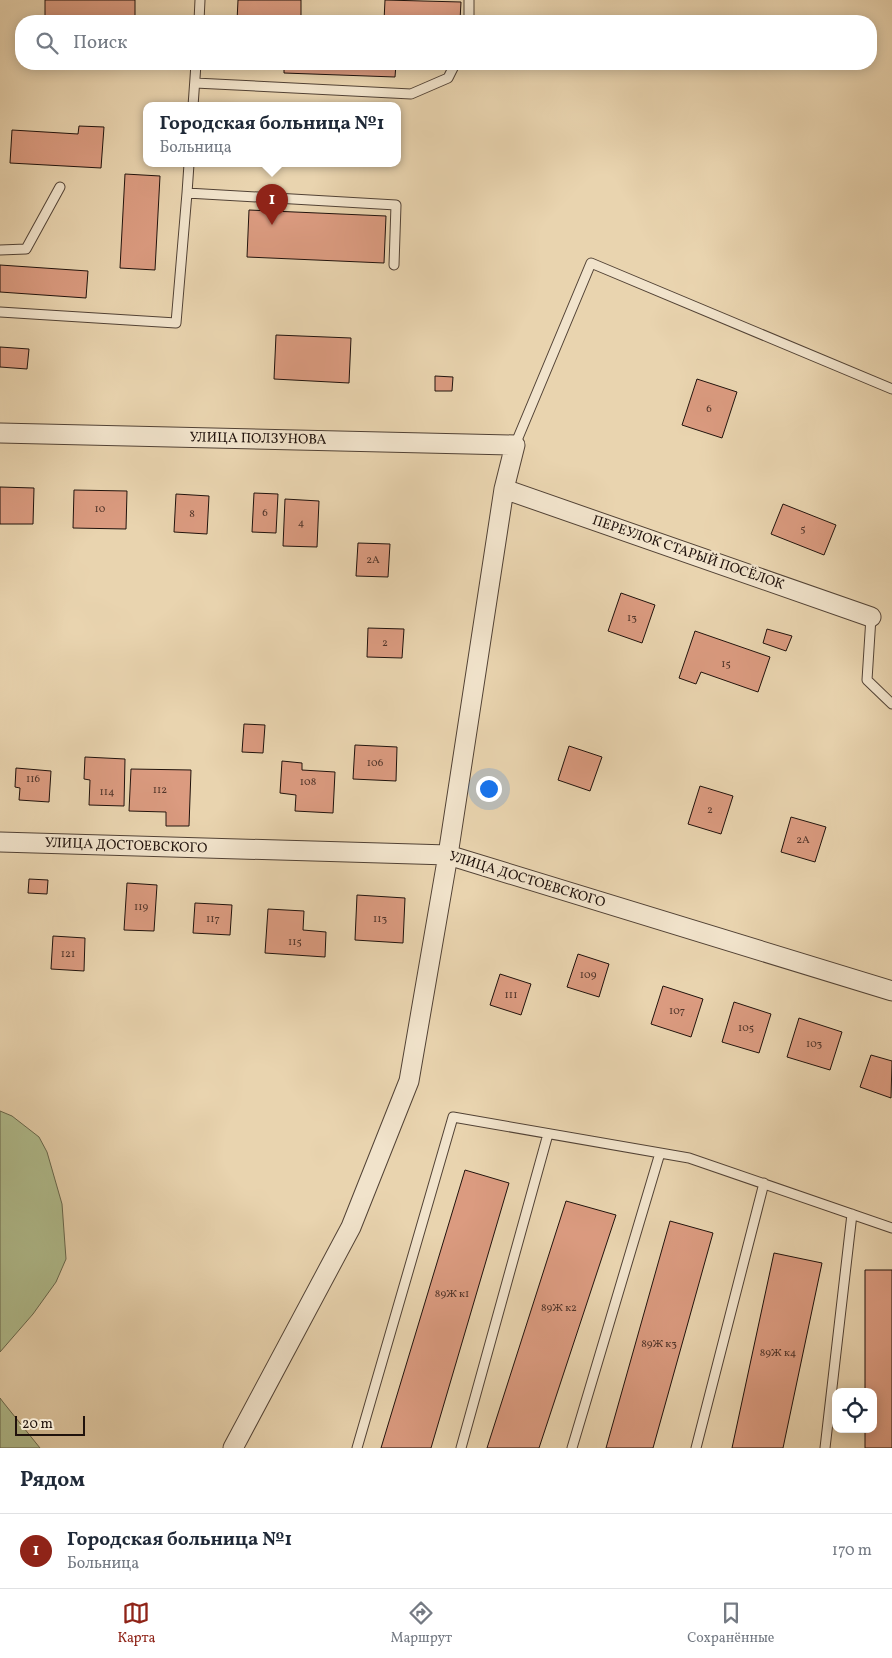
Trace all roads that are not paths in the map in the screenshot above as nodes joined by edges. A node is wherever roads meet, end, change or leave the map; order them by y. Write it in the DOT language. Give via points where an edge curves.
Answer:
graph roads {
  1 [pos="200,0"];
  2 [pos="469,0"];
  3 [pos="199,15"];
  4 [pos="469,15"];
  5 [pos="196,70"];
  6 [pos="452,70"];
  7 [pos="195,83"];
  8 [pos="193,102"];
  9 [pos="189,167"];
  10 [pos="60,187"];
  11 [pos="187,193"];
  12 [pos="0,250"];
  13 [pos="394,266"];
  14 [pos="0,312"];
  15 [pos="892,389"];
  16 [pos="0,433"];
  17 [pos="515,445"];
  18 [pos="504,489"];
  19 [pos="871,617"];
  20 [pos="892,704"];
  21 [pos="0,842"];
  22 [pos="448,855"];
  23 [pos="892,991"];
  24 [pos="548,1134"];
  25 [pos="660,1153"];
  26 [pos="764,1184"];
  27 [pos="852,1214"];
  28 [pos="892,1228"];
  29 [pos="233,1448"];
  30 [pos="357,1448"];
  31 [pos="461,1448"];
  32 [pos="572,1448"];
  33 [pos="696,1448"];
  34 [pos="825,1448"];
  1 -- 3 [label="lane"];
  2 -- 4 [label="lane"];
  5 -- 7 [label="lane"];
  6 -- 7 [label="lane" via="448,78 411,94"];
  7 -- 8 [label="lane"];
  9 -- 11 [label="lane"];
  10 -- 12 [label="lane" via="26,249"];
  11 -- 13 [label="lane" via="396,205"];
  11 -- 14 [label="lane" via="176,323"];
  15 -- 17 [label="lane" via="591,263"];
  16 -- 17 [label="street, УЛИЦА ПОЛЗУНОВА"];
  17 -- 18 [label="street"];
  18 -- 19 [label="street, ПЕРЕУЛОК СТАРЫЙ ПОСЁЛОК"];
  18 -- 22 [label="street"];
  19 -- 20 [label="lane" via="867,680"];
  21 -- 22 [label="street, УЛИЦА ДОСТОЕВСКОГО"];
  22 -- 23 [label="street, УЛИЦА ДОСТОЕВСКОГО"];
  22 -- 29 [label="street" via="409,1081 351,1227"];
  24 -- 25 [label="lane"];
  24 -- 30 [label="lane" via="453,1117"];
  24 -- 31 [label="lane"];
  25 -- 26 [label="lane" via="689,1158"];
  25 -- 32 [label="lane"];
  26 -- 27 [label="lane"];
  26 -- 33 [label="lane"];
  27 -- 28 [label="lane"];
  27 -- 34 [label="lane"];
}
